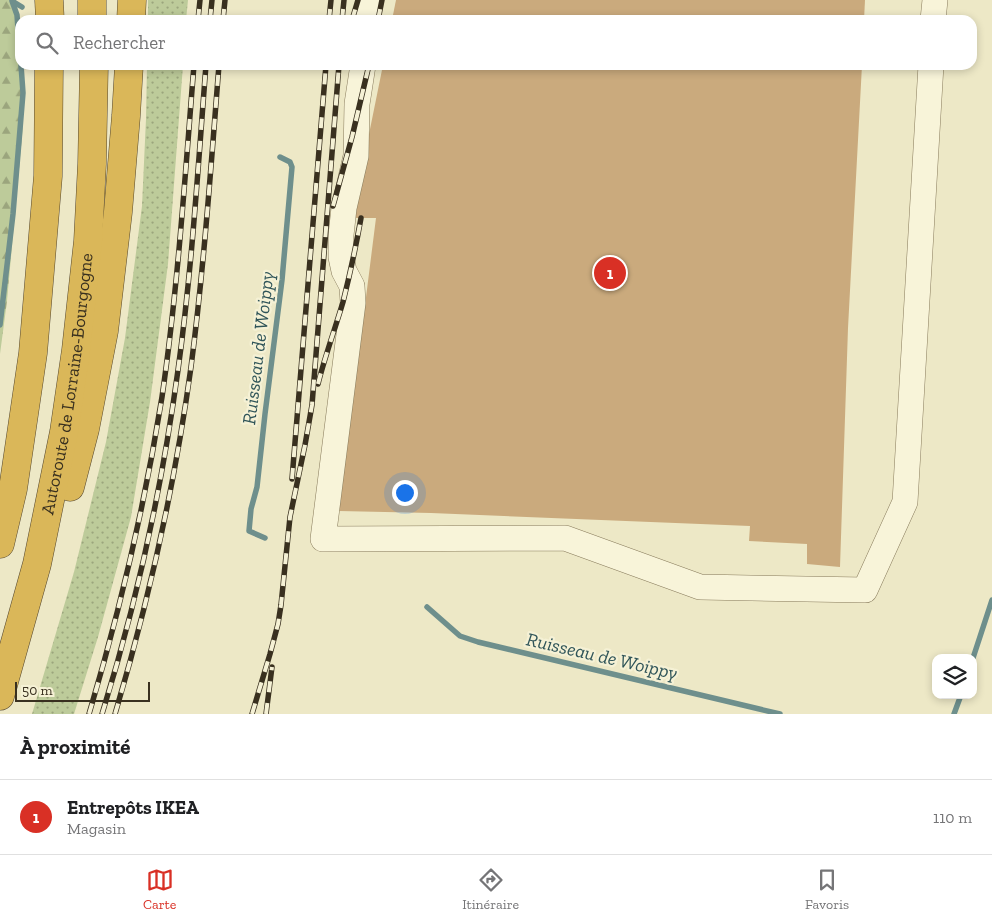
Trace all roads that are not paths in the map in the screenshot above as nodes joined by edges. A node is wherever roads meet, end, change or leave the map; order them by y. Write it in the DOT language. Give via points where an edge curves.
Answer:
graph roads {
  1 [pos="49,0"];
  2 [pos="92,0"];
  3 [pos="132,0"];
  4 [pos="368,0"];
  5 [pos="935,0"];
  6 [pos="50,15"];
  7 [pos="92,15"];
  8 [pos="131,15"];
  9 [pos="368,15"];
  10 [pos="934,15"];
  11 [pos="49,70"];
  12 [pos="94,70"];
  13 [pos="129,70"];
  14 [pos="362,70"];
  15 [pos="931,70"];
  16 [pos="0,544"];
  17 [pos="37,564"];
  18 [pos="0,696"];
  1 -- 6 [label="highway"];
  2 -- 7 [label="highway"];
  3 -- 8 [label="highway"];
  4 -- 9 [label="lane"];
  5 -- 10 [label="lane"];
  11 -- 16 [label="highway, Autoroute de Lorraine-Bourgogne" via="48,176 33,353 13,489"];
  12 -- 17 [label="highway, Autoroute de Lorraine-Bourgogne" via="88,241 78,330 64,432"];
  13 -- 17 [label="highway" via="118,212 102,340 85,429 63,510"];
  14 -- 15 [label="lane" via="357,104 356,156 341,235 341,257 352,286 353,303 323,539 565,538 700,587 865,590 905,502"];
  17 -- 18 [label="highway, Autoroute de Lorraine-Bourgogne"];
}
